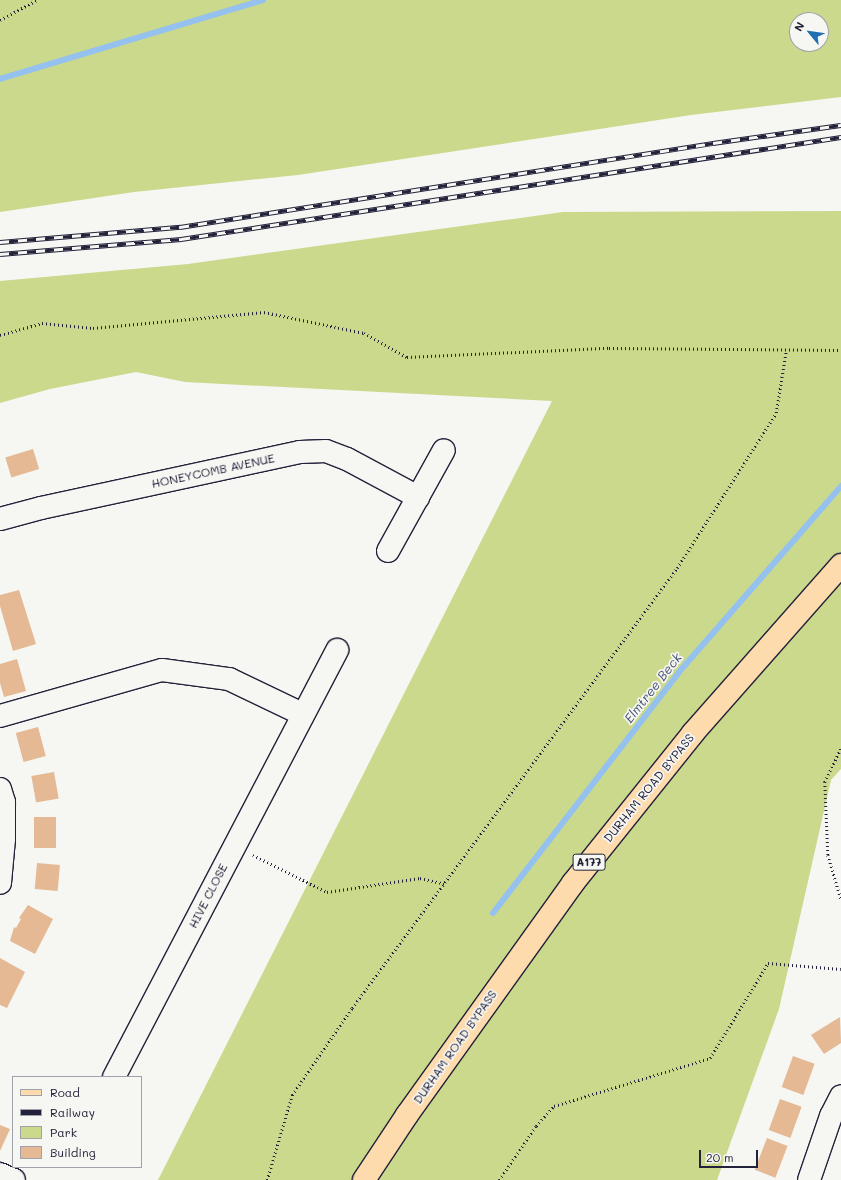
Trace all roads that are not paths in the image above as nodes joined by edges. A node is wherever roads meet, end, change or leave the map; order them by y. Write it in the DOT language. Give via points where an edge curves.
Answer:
graph roads {
  1 [pos="444,450"];
  2 [pos="418,497"];
  3 [pos="0,520"];
  4 [pos="388,552"];
  5 [pos="841,566"];
  6 [pos="337,650"];
  7 [pos="302,714"];
  8 [pos="0,716"];
  9 [pos="0,788"];
  10 [pos="0,883"];
  11 [pos="115,1076"];
  12 [pos="841,1096"];
  13 [pos="0,1174"];
  14 [pos="14,1180"];
  15 [pos="364,1180"];
  16 [pos="809,1180"];
  1 -- 2 [label="street"];
  2 -- 3 [label="street, HONEYCOMB AVENUE" via="347,458 326,451 300,452 41,508"];
  2 -- 4 [label="street"];
  5 -- 15 [label="main road, DURHAM ROAD BYPASS / A177" via="694,733 573,883 407,1115"];
  6 -- 7 [label="street, HIVE CLOSE"];
  7 -- 8 [label="street" via="229,679 162,670"];
  7 -- 11 [label="street, HIVE CLOSE"];
  9 -- 10 [label="street" via="4,802"];
  12 -- 16 [label="street" via="831,1116"];
  13 -- 14 [label="street"];
}
